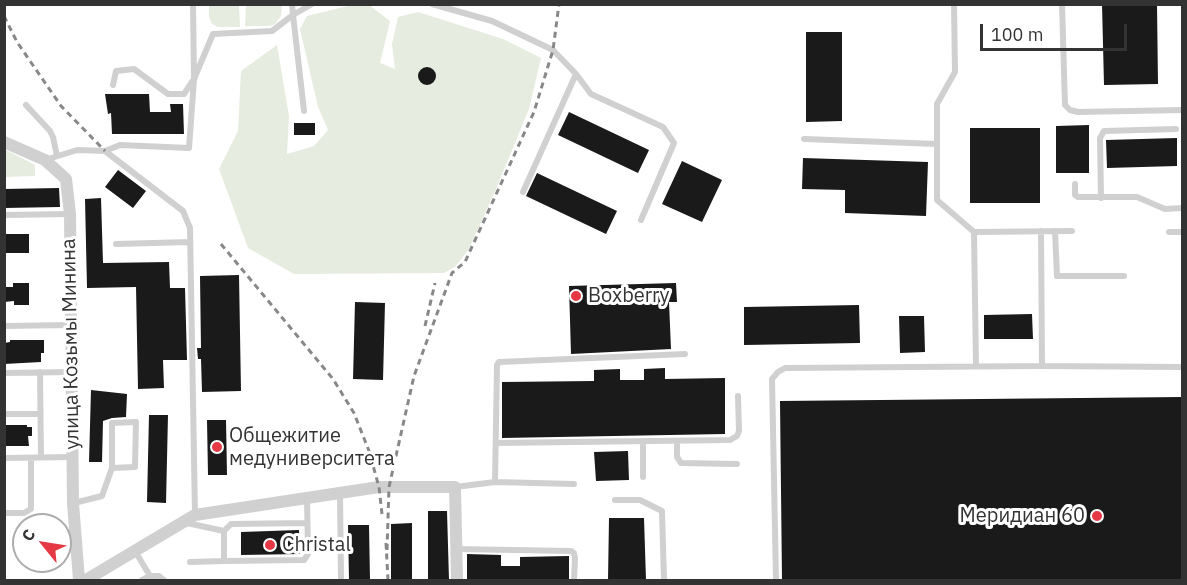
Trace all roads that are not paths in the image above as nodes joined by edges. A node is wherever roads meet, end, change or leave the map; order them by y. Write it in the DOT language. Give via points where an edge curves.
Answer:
graph roads {
  1 [pos="193,4"];
  2 [pos="292,4"];
  3 [pos="312,4"];
  4 [pos="432,4"];
  5 [pos="954,4"];
  6 [pos="1062,4"];
  7 [pos="293,15"];
  8 [pos="576,74"];
  9 [pos="194,79"];
  10 [pos="113,85"];
  11 [pos="26,105"];
  12 [pos="1182,110"];
  13 [pos="304,111"];
  14 [pos="1176,129"];
  15 [pos="804,139"];
  16 [pos="4,142"];
  17 [pos="937,144"];
  18 [pos="105,151"];
  19 [pos="51,158"];
  20 [pos="1075,184"];
  21 [pos="523,192"];
  22 [pos="1101,198"];
  23 [pos="1182,208"];
  24 [pos="70,214"];
  25 [pos="4,215"];
  26 [pos="641,220"];
  27 [pos="974,231"];
  28 [pos="1041,231"];
  29 [pos="1055,231"];
  30 [pos="1072,231"];
  31 [pos="1169,232"];
  32 [pos="1182,232"];
  33 [pos="190,242"];
  34 [pos="116,243"];
  35 [pos="1124,276"];
  36 [pos="71,325"];
  37 [pos="4,326"];
  38 [pos="685,354"];
  39 [pos="975,366"];
  40 [pos="1042,366"];
  41 [pos="1182,367"];
  42 [pos="40,372"];
  43 [pos="72,372"];
  44 [pos="4,373"];
  45 [pos="738,396"];
  46 [pos="4,414"];
  47 [pos="40,414"];
  48 [pos="643,441"];
  49 [pos="677,441"];
  50 [pos="496,443"];
  51 [pos="41,457"];
  52 [pos="72,457"];
  53 [pos="4,458"];
  54 [pos="31,458"];
  55 [pos="737,464"];
  56 [pos="112,468"];
  57 [pos="644,477"];
  58 [pos="495,482"];
  59 [pos="574,484"];
  60 [pos="455,487"];
  61 [pos="339,493"];
  62 [pos="307,498"];
  63 [pos="615,500"];
  64 [pos="73,503"];
  65 [pos="4,513"];
  66 [pos="195,515"];
  67 [pos="183,522"];
  68 [pos="307,523"];
  69 [pos="224,531"];
  70 [pos="456,549"];
  71 [pos="135,551"];
  72 [pos="224,561"];
  73 [pos="190,562"];
  74 [pos="150,576"];
  75 [pos="79,580"];
  76 [pos="86,580"];
  77 [pos="142,580"];
  78 [pos="164,580"];
  79 [pos="341,580"];
  80 [pos="457,580"];
  81 [pos="574,580"];
  82 [pos="664,580"];
  83 [pos="776,580"];
  1 -- 9 [label="lane"];
  2 -- 7 [label="lane"];
  3 -- 7 [label="lane"];
  4 -- 8 [label="lane" via="492,21 553,50"];
  5 -- 17 [label="lane" via="955,72 937,104"];
  6 -- 12 [label="lane" via="1065,105 1070,110"];
  7 -- 9 [label="lane" via="272,31 213,34"];
  7 -- 13 [label="lane"];
  8 -- 21 [label="lane"];
  8 -- 26 [label="lane" via="591,94 663,127 674,143"];
  9 -- 10 [label="lane" via="184,94 168,94 134,69 116,71"];
  9 -- 18 [label="lane" via="189,148 120,145"];
  11 -- 19 [label="lane" via="53,137"];
  14 -- 22 [label="lane" via="1104,131 1100,138"];
  15 -- 17 [label="lane"];
  16 -- 19 [label="street, улица Козьмы Минина"];
  17 -- 27 [label="lane" via="938,200"];
  18 -- 19 [label="lane" via="77,150"];
  18 -- 33 [label="lane" via="183,212 190,228"];
  19 -- 24 [label="street, улица Козьмы Минина" via="66,178"];
  20 -- 22 [label="lane" via="1078,197"];
  22 -- 23 [label="lane" via="1137,197 1165,208"];
  24 -- 25 [label="lane"];
  24 -- 36 [label="street, улица Козьмы Минина"];
  27 -- 28 [label="lane"];
  27 -- 39 [label="lane"];
  28 -- 29 [label="lane"];
  28 -- 40 [label="lane"];
  29 -- 30 [label="lane"];
  29 -- 35 [label="lane" via="1057,276"];
  31 -- 32 [label="lane"];
  33 -- 34 [label="lane"];
  33 -- 66 [label="lane"];
  36 -- 37 [label="lane"];
  36 -- 43 [label="street, улица Козьмы Минина"];
  38 -- 50 [label="lane" via="502,361 497,365"];
  39 -- 40 [label="lane"];
  39 -- 83 [label="lane" via="778,372 772,379"];
  40 -- 41 [label="lane"];
  42 -- 43 [label="lane"];
  42 -- 44 [label="lane"];
  42 -- 47 [label="lane"];
  43 -- 52 [label="street, улица Козьмы Минина"];
  45 -- 49 [label="lane" via="739,431 734,439"];
  46 -- 47 [label="lane"];
  47 -- 51 [label="lane"];
  48 -- 49 [label="lane"];
  48 -- 50 [label="lane"];
  48 -- 57 [label="lane"];
  49 -- 55 [label="lane" via="681,463"];
  50 -- 58 [label="lane"];
  51 -- 52 [label="lane"];
  51 -- 54 [label="lane"];
  52 -- 64 [label="street, улица Козьмы Минина"];
  53 -- 54 [label="lane"];
  54 -- 65 [label="lane" via="31,509"];
  56 -- 56 [label="lane" via="135,466 136,422 112,423"];
  56 -- 64 [label="lane" via="102,496"];
  58 -- 59 [label="lane"];
  58 -- 60 [label="lane"];
  60 -- 61 [label="street" via="378,487"];
  60 -- 70 [label="street"];
  61 -- 62 [label="street"];
  61 -- 79 [label="lane"];
  62 -- 66 [label="street"];
  62 -- 68 [label="lane"];
  63 -- 82 [label="lane" via="640,500 662,511"];
  64 -- 75 [label="street, улица Козьмы Минина"];
  66 -- 67 [label="street"];
  67 -- 69 [label="lane"];
  67 -- 71 [label="street"];
  68 -- 69 [label="lane" via="231,524"];
  68 -- 72 [label="lane" via="308,554 304,560"];
  69 -- 72 [label="lane"];
  70 -- 80 [label="street"];
  70 -- 81 [label="lane" via="571,551 575,558"];
  71 -- 74 [label="lane"];
  71 -- 76 [label="street"];
  72 -- 73 [label="lane"];
  74 -- 77 [label="lane"];
  74 -- 78 [label="lane"];
}
